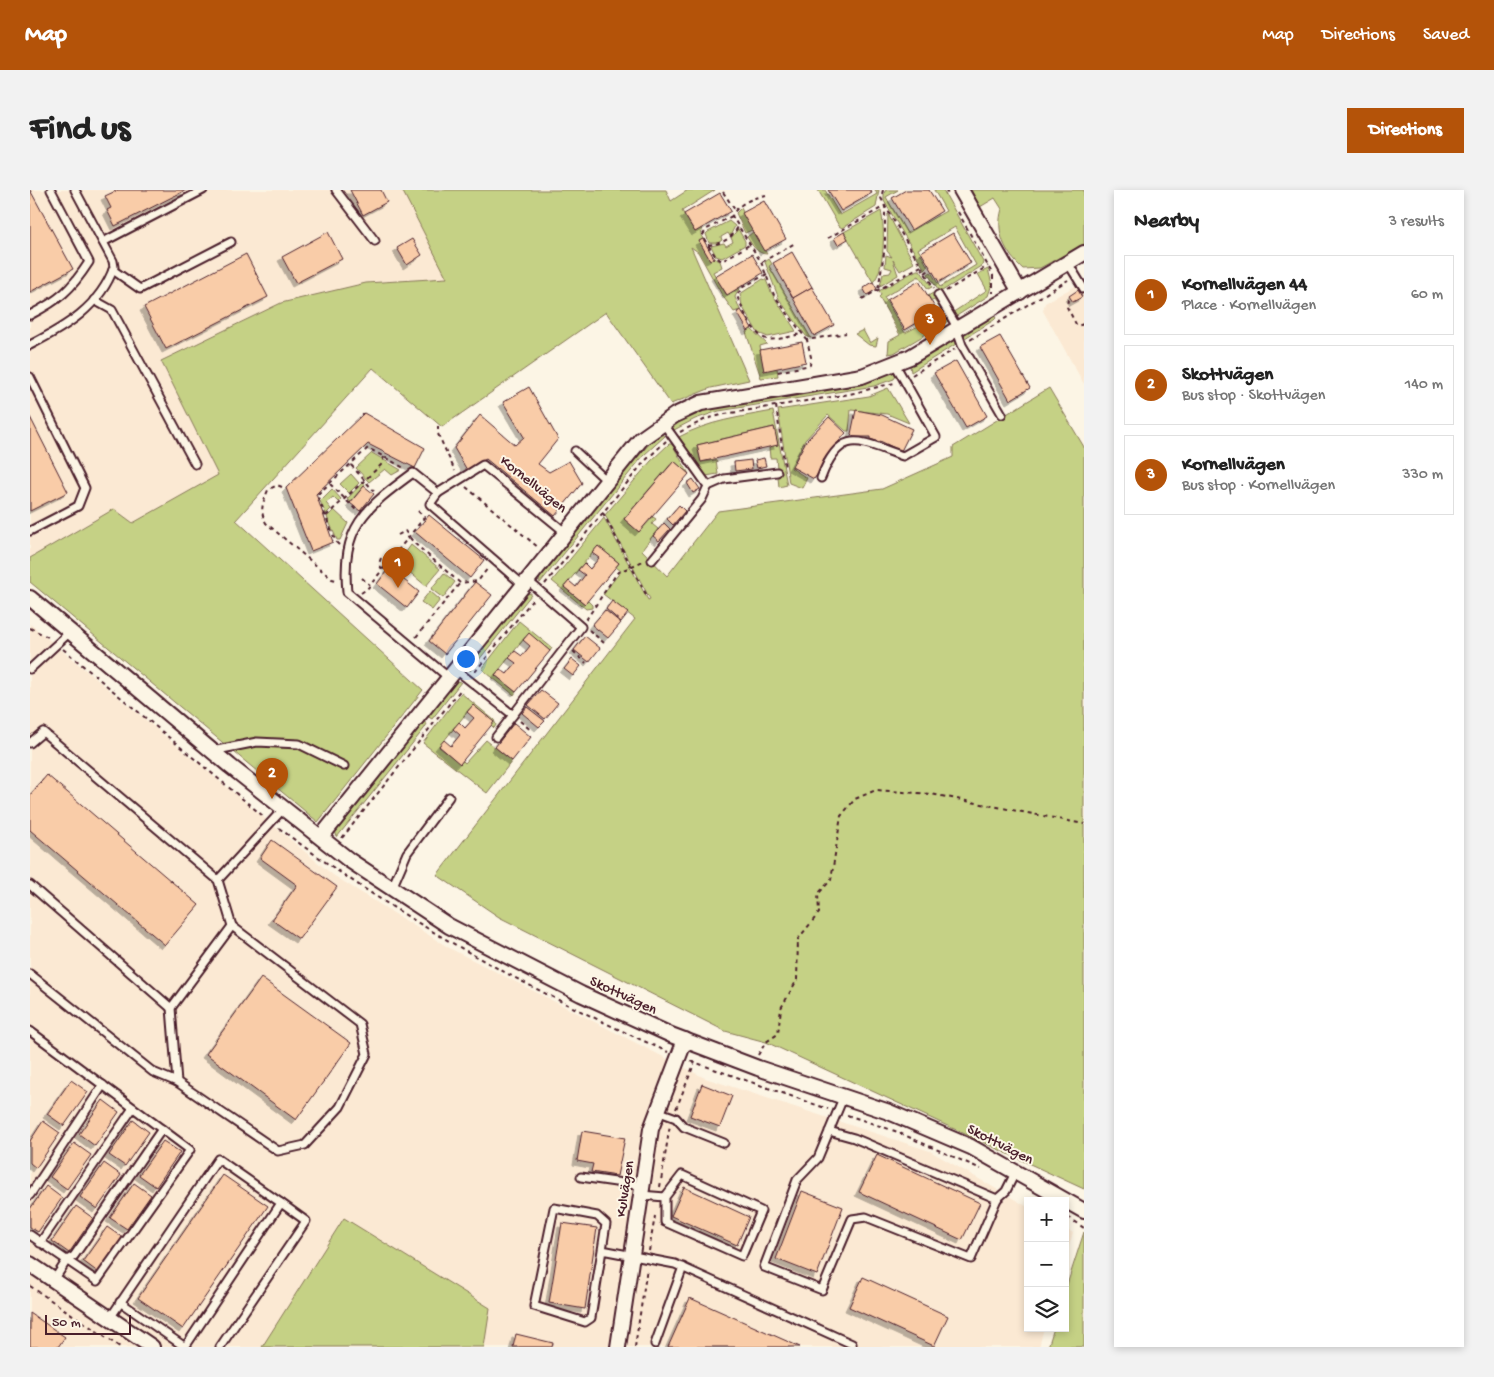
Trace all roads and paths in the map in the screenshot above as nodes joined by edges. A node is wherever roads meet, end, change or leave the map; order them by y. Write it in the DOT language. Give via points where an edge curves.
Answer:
graph roads {
  1 [pos="51,190"];
  2 [pos="75,190"];
  3 [pos="204,190"];
  4 [pos="336,190"];
  5 [pos="883,190"];
  6 [pos="946,190"];
  7 [pos="723,192"];
  8 [pos="766,194"];
  9 [pos="956,194"];
  10 [pos="885,206"];
  11 [pos="955,207"];
  12 [pos="735,210"];
  13 [pos="732,216"];
  14 [pos="738,227"];
  15 [pos="828,238"];
  16 [pos="375,241"];
  17 [pos="103,242"];
  18 [pos="232,242"];
  19 [pos="795,243"];
  20 [pos="708,245"];
  21 [pos="749,246"];
  22 [pos="1084,253"];
  23 [pos="761,262"];
  24 [pos="1068,263"];
  25 [pos="921,266"];
  26 [pos="988,266"];
  27 [pos="931,269"];
  28 [pos="113,270"];
  29 [pos="925,273"];
  30 [pos="767,274"];
  31 [pos="1076,276"];
  32 [pos="1084,289"];
  33 [pos="878,290"];
  34 [pos="1020,292"];
  35 [pos="938,295"];
  36 [pos="862,299"];
  37 [pos="1068,299"];
  38 [pos="94,300"];
  39 [pos="992,300"];
  40 [pos="30,315"];
  41 [pos="1084,324"];
  42 [pos="956,329"];
  43 [pos="846,333"];
  44 [pos="801,334"];
  45 [pos="807,340"];
  46 [pos="30,345"];
  47 [pos="962,345"];
  48 [pos="895,364"];
  49 [pos="778,372"];
  50 [pos="30,376"];
  51 [pos="903,380"];
  52 [pos="776,406"];
  53 [pos="1002,414"];
  54 [pos="663,423"];
  55 [pos="438,426"];
  56 [pos="672,436"];
  57 [pos="575,451"];
  58 [pos="384,457"];
  59 [pos="195,464"];
  60 [pos="350,464"];
  61 [pos="777,472"];
  62 [pos="414,473"];
  63 [pos="821,478"];
  64 [pos="364,480"];
  65 [pos="457,480"];
  66 [pos="607,480"];
  67 [pos="330,484"];
  68 [pos="282,486"];
  69 [pos="708,486"];
  70 [pos="438,493"];
  71 [pos="379,498"];
  72 [pos="344,499"];
  73 [pos="433,506"];
  74 [pos="418,511"];
  75 [pos="603,513"];
  76 [pos="326,516"];
  77 [pos="363,517"];
  78 [pos="424,517"];
  79 [pos="30,531"];
  80 [pos="565,532"];
  81 [pos="398,535"];
  82 [pos="410,535"];
  83 [pos="540,550"];
  84 [pos="347,551"];
  85 [pos="380,558"];
  86 [pos="494,560"];
  87 [pos="652,560"];
  88 [pos="631,566"];
  89 [pos="382,570"];
  90 [pos="362,578"];
  91 [pos="346,582"];
  92 [pos="525,582"];
  93 [pos="460,583"];
  94 [pos="370,585"];
  95 [pos="540,591"];
  96 [pos="647,596"];
  97 [pos="30,598"];
  98 [pos="354,598"];
  99 [pos="581,628"];
  100 [pos="70,632"];
  101 [pos="604,643"];
  102 [pos="410,645"];
  103 [pos="567,646"];
  104 [pos="586,663"];
  105 [pos="30,669"];
  106 [pos="451,673"];
  107 [pos="469,680"];
  108 [pos="513,715"];
  109 [pos="532,731"];
  110 [pos="496,737"];
  111 [pos="30,743"];
  112 [pos="212,752"];
  113 [pos="344,766"];
  114 [pos="449,797"];
  115 [pos="284,808"];
  116 [pos="1084,824"];
  117 [pos="321,837"];
  118 [pos="335,848"];
  119 [pos="325,863"];
  120 [pos="218,880"];
  121 [pos="30,885"];
  122 [pos="392,888"];
  123 [pos="232,926"];
  124 [pos="30,974"];
  125 [pos="171,1008"];
  126 [pos="30,1031"];
  127 [pos="685,1040"];
  128 [pos="751,1066"];
  129 [pos="177,1082"];
  130 [pos="103,1085"];
  131 [pos="843,1098"];
  132 [pos="134,1108"];
  133 [pos="657,1111"];
  134 [pos="837,1112"];
  135 [pos="162,1129"];
  136 [pos="829,1131"];
  137 [pos="724,1143"];
  138 [pos="985,1170"];
  139 [pos="1016,1171"];
  140 [pos="581,1177"];
  141 [pos="642,1190"];
  142 [pos="30,1195"];
  143 [pos="665,1197"];
  144 [pos="997,1199"];
  145 [pos="281,1203"];
  146 [pos="1084,1211"];
  147 [pos="1069,1219"];
  148 [pos="1084,1228"];
  149 [pos="30,1236"];
  150 [pos="40,1242"];
  151 [pos="602,1250"];
  152 [pos="632,1254"];
  153 [pos="67,1260"];
  154 [pos="30,1264"];
  155 [pos="683,1268"];
  156 [pos="54,1280"];
  157 [pos="30,1286"];
  158 [pos="120,1302"];
  159 [pos="110,1318"];
  160 [pos="655,1344"];
  161 [pos="852,1344"];
  162 [pos="120,1347"];
  163 [pos="152,1347"];
  164 [pos="185,1347"];
  165 [pos="220,1347"];
  166 [pos="618,1347"];
  1 -- 40 [label="lane" via="89,262 75,284 58,301"];
  2 -- 17 [label="lane"];
  3 -- 17 [label="lane"];
  4 -- 16 [label="lane"];
  5 -- 10 [label="path" via="881,198"];
  6 -- 9 [label="path"];
  7 -- 12 [label="path"];
  8 -- 12 [label="path"];
  9 -- 34 [label="street"];
  10 -- 15 [label="path"];
  10 -- 25 [label="path"];
  10 -- 33 [label="path" via="885,247"];
  11 -- 26 [label="path"];
  12 -- 13 [label="path"];
  13 -- 14 [label="path"];
  13 -- 20 [label="path" via="707,229 702,236"];
  14 -- 20 [label="path" via="729,239 718,245"];
  14 -- 21 [label="path"];
  17 -- 28 [label="lane" via="113,261"];
  18 -- 28 [label="lane" via="140,289"];
  19 -- 23 [label="path"];
  20 -- 21 [label="path" via="722,261"];
  21 -- 23 [label="path"];
  22 -- 24 [label="street, Kornellvägen"];
  23 -- 30 [label="path"];
  24 -- 31 [label="lane"];
  24 -- 34 [label="street, Kornellvägen"];
  25 -- 29 [label="path"];
  25 -- 33 [label="path"];
  26 -- 35 [label="path"];
  26 -- 39 [label="path" via="994,280"];
  27 -- 29 [label="path"];
  28 -- 38 [label="lane"];
  29 -- 35 [label="path"];
  30 -- 44 [label="path" via="774,295"];
  30 -- 44 [label="path" via="743,287 737,295 739,303 758,335 766,340"];
  31 -- 32 [label="lane"];
  31 -- 47 [label="path"];
  33 -- 36 [label="path"];
  34 -- 42 [label="street, Kornellvägen"];
  35 -- 42 [label="lane"];
  37 -- 41 [label="path" via="1067,307 1077,326"];
  38 -- 46 [label="lane" via="66,326"];
  38 -- 59 [label="lane" via="112,310"];
  42 -- 47 [label="lane"];
  42 -- 48 [label="street, Kornellvägen"];
  43 -- 45 [label="path"];
  44 -- 45 [label="path"];
  45 -- 49 [label="path" via="810,365"];
  47 -- 51 [label="path"];
  47 -- 53 [label="lane"];
  48 -- 51 [label="lane"];
  48 -- 54 [label="street, Kornellvägen" via="862,376 714,400"];
  50 -- 79 [label="lane" via="85,488 78,506"];
  51 -- 52 [label="path" via="850,394"];
  51 -- 63 [label="lane" via="936,437 903,456 858,440 844,443 828,460"];
  52 -- 56 [label="path" via="706,419"];
  52 -- 61 [label="path" via="786,471"];
  54 -- 56 [label="lane"];
  54 -- 66 [label="street, Kornellvägen" via="641,438"];
  55 -- 65 [label="path" via="438,434"];
  56 -- 69 [label="lane"];
  56 -- 75 [label="path" via="644,462"];
  57 -- 66 [label="lane"];
  58 -- 60 [label="path" via="368,448"];
  58 -- 62 [label="path"];
  58 -- 64 [label="path" via="381,465"];
  60 -- 64 [label="path"];
  60 -- 67 [label="path"];
  61 -- 69 [label="lane" via="724,479"];
  62 -- 70 [label="lane"];
  62 -- 71 [label="lane"];
  64 -- 71 [label="path"];
  64 -- 72 [label="path"];
  65 -- 70 [label="lane, Kornellvägen"];
  65 -- 80 [label="lane, Kornellvägen" via="483,465"];
  65 -- 83 [label="path"];
  66 -- 80 [label="street, Kornellvägen"];
  67 -- 72 [label="path"];
  67 -- 76 [label="path" via="317,495"];
  68 -- 91 [label="path" via="268,490 261,514 266,523 332,579"];
  69 -- 87 [label="lane" via="702,499"];
  70 -- 73 [label="lane" via="430,504"];
  71 -- 77 [label="lane"];
  72 -- 76 [label="path"];
  72 -- 77 [label="path"];
  73 -- 78 [label="path"];
  73 -- 86 [label="lane"];
  74 -- 78 [label="path"];
  75 -- 88 [label="path"];
  75 -- 95 [label="path"];
  76 -- 84 [label="path" via="336,542"];
  77 -- 84 [label="lane" via="350,536"];
  78 -- 82 [label="path"];
  80 -- 92 [label="street, Kornellvägen"];
  81 -- 82 [label="path" via="405,531"];
  82 -- 89 [label="path"];
  82 -- 93 [label="path" via="414,543"];
  84 -- 91 [label="lane" via="344,563"];
  85 -- 89 [label="path"];
  86 -- 92 [label="lane"];
  86 -- 93 [label="path" via="478,581"];
  87 -- 88 [label="path" via="646,559"];
  88 -- 96 [label="path"];
  88 -- 99 [label="path" via="617,573"];
  89 -- 94 [label="path"];
  90 -- 94 [label="path"];
  91 -- 98 [label="lane" via="347,592"];
  92 -- 95 [label="lane"];
  92 -- 106 [label="street, Kornellvägen"];
  93 -- 102 [label="path"];
  94 -- 98 [label="path"];
  95 -- 99 [label="lane"];
  95 -- 107 [label="path"];
  97 -- 100 [label="street, Skottvägen"];
  98 -- 102 [label="lane"];
  99 -- 101 [label="path" via="587,628"];
  99 -- 103 [label="lane"];
  100 -- 105 [label="lane"];
  100 -- 112 [label="street, Skottvägen"];
  102 -- 106 [label="lane"];
  103 -- 104 [label="path"];
  103 -- 108 [label="lane"];
  106 -- 107 [label="lane"];
  106 -- 117 [label="street, Kornellvägen"];
  107 -- 108 [label="lane"];
  107 -- 118 [label="path"];
  108 -- 109 [label="path"];
  108 -- 110 [label="lane"];
  111 -- 120 [label="lane" via="43,732"];
  112 -- 113 [label="lane" via="257,742 299,744"];
  112 -- 115 [label="street, Skottvägen"];
  114 -- 122 [label="lane" via="407,853"];
  115 -- 117 [label="street, Skottvägen"];
  115 -- 120 [label="lane"];
  116 -- 128 [label="path" via="931,794 876,790 855,799 841,816 831,880 818,894 819,913 798,939 797,980 780,1008 778,1034 766,1042"];
  117 -- 118 [label="street, Skottvägen"];
  118 -- 119 [label="path"];
  118 -- 122 [label="street, Skottvägen"];
  120 -- 123 [label="lane"];
  121 -- 125 [label="lane"];
  122 -- 127 [label="street, Skottvägen" via="449,926 581,994"];
  123 -- 125 [label="lane"];
  123 -- 129 [label="lane" via="360,1024 367,1054 340,1107 305,1145 278,1151"];
  124 -- 129 [label="lane" via="153,1072"];
  125 -- 129 [label="lane"];
  126 -- 130 [label="lane"];
  127 -- 128 [label="street, Skottvägen"];
  127 -- 133 [label="street, Kulvägen"];
  128 -- 131 [label="street, Skottvägen"];
  130 -- 132 [label="lane"];
  130 -- 142 [label="lane"];
  131 -- 134 [label="lane"];
  131 -- 139 [label="street, Skottvägen" via="889,1112 971,1147"];
  132 -- 135 [label="lane"];
  132 -- 150 [label="lane"];
  133 -- 137 [label="lane" via="676,1118 684,1127"];
  133 -- 141 [label="street, Kulvägen" via="651,1129"];
  134 -- 136 [label="lane"];
  134 -- 138 [label="path" via="895,1130"];
  135 -- 153 [label="lane" via="74,1256"];
  135 -- 153 [label="lane" via="190,1150 97,1281"];
  136 -- 144 [label="lane" via="854,1138"];
  136 -- 144 [label="lane" via="818,1158 797,1180 764,1267 822,1290 852,1219 866,1217 971,1258"];
  139 -- 144 [label="lane" via="1006,1191"];
  139 -- 146 [label="street, Skottvägen"];
  140 -- 141 [label="lane"];
  141 -- 143 [label="lane"];
  141 -- 152 [label="street, Kulvägen"];
  143 -- 143 [label="lane" via="682,1175 761,1211 742,1256 665,1222"];
  145 -- 158 [label="lane" via="218,1159"];
  145 -- 164 [label="lane"];
  145 -- 165 [label="lane" via="306,1221"];
  147 -- 148 [label="path"];
  149 -- 150 [label="lane"];
  150 -- 153 [label="lane"];
  151 -- 151 [label="lane" via="606,1224 602,1220 597,1216 554,1208 534,1306 585,1322 591,1318"];
  151 -- 152 [label="lane"];
  152 -- 155 [label="lane"];
  152 -- 166 [label="street, Kulvägen"];
  153 -- 156 [label="lane"];
  154 -- 156 [label="street"];
  155 -- 160 [label="lane"];
  155 -- 161 [label="lane"];
  156 -- 159 [label="street"];
  157 -- 162 [label="path"];
  158 -- 159 [label="lane"];
  158 -- 164 [label="lane"];
  159 -- 163 [label="street"];
}
